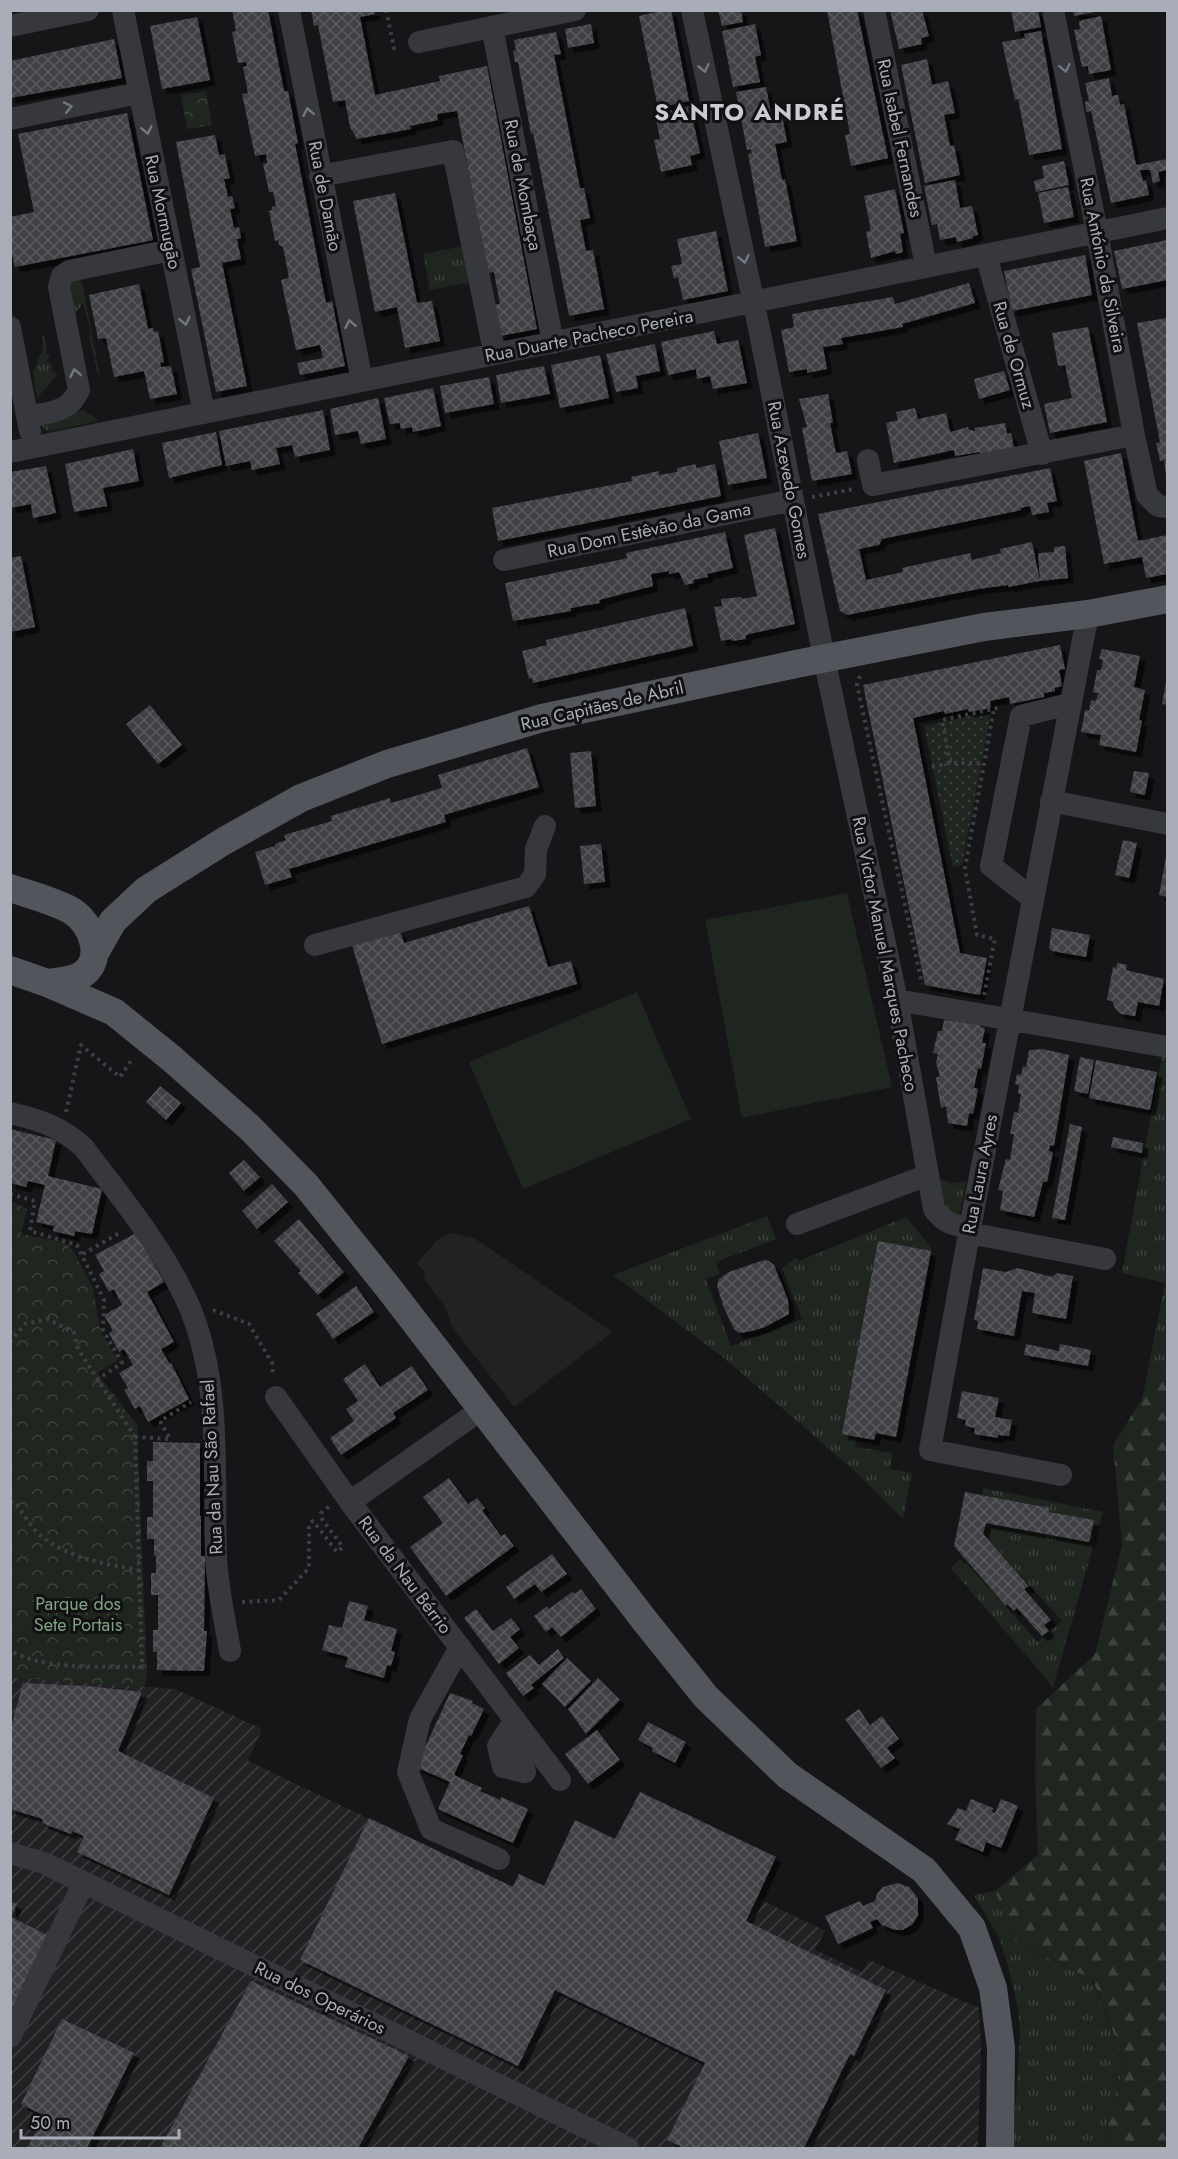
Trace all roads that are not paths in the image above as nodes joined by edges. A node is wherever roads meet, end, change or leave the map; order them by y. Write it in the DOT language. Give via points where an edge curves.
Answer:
graph roads {
  1 [pos="88,10"];
  2 [pos="123,10"];
  3 [pos="289,10"];
  4 [pos="575,10"];
  5 [pos="692,10"];
  6 [pos="874,10"];
  7 [pos="1053,10"];
  8 [pos="10,26"];
  9 [pos="492,27"];
  10 [pos="419,42"];
  11 [pos="139,93"];
  12 [pos="10,118"];
  13 [pos="320,176"];
  14 [pos="1167,218"];
  15 [pos="1097,232"];
  16 [pos="171,250"];
  17 [pos="986,255"];
  18 [pos="926,266"];
  19 [pos="753,303"];
  20 [pos="10,327"];
  21 [pos="492,341"];
  22 [pos="553,343"];
  23 [pos="362,381"];
  24 [pos="204,413"];
  25 [pos="28,417"];
  26 [pos="1134,435"];
  27 [pos="33,448"];
  28 [pos="10,452"];
  29 [pos="1042,454"];
  30 [pos="868,460"];
  31 [pos="793,500"];
  32 [pos="1167,507"];
  33 [pos="504,560"];
  34 [pos="1167,599"];
  35 [pos="1088,614"];
  36 [pos="824,658"];
  37 [pos="1069,704"];
  38 [pos="1051,801"];
  39 [pos="1167,824"];
  40 [pos="545,826"];
  41 [pos="10,888"];
  42 [pos="146,890"];
  43 [pos="1032,898"];
  44 [pos="71,911"];
  45 [pos="315,945"];
  46 [pos="94,958"];
  47 [pos="10,970"];
  48 [pos="47,983"];
  49 [pos="897,1000"];
  50 [pos="114,1012"];
  51 [pos="1009,1018"];
  52 [pos="1167,1047"];
  53 [pos="10,1113"];
  54 [pos="928,1175"];
  55 [pos="797,1224"];
  56 [pos="969,1230"];
  57 [pos="1104,1259"];
  58 [pos="276,1397"];
  59 [pos="482,1410"];
  60 [pos="1061,1475"];
  61 [pos="347,1498"];
  62 [pos="460,1647"];
  63 [pos="230,1651"];
  64 [pos="560,1780"];
  65 [pos="10,1853"];
  66 [pos="499,1859"];
  67 [pos="84,1882"];
  68 [pos="10,2037"];
  69 [pos="628,2148"];
  70 [pos="1000,2148"];
  1 -- 8 [label="street"];
  2 -- 11 [label="street, Rua Mormugão"];
  13 -- 3 [label="street, Rua de Damão, one-way"];
  4 -- 9 [label="street"];
  5 -- 19 [label="street, Rua Azevedo Gomes, one-way"];
  6 -- 18 [label="street, Rua Isabel Fernandes"];
  7 -- 15 [label="street, Rua António da Silveira, one-way"];
  9 -- 10 [label="street"];
  9 -- 22 [label="street, Rua de Mombaça"];
  12 -- 11 [label="street, one-way"];
  11 -- 16 [label="street, Rua Mormugão, one-way"];
  13 -- 21 [label="street" via="453,151"];
  23 -- 13 [label="street, Rua de Damão, one-way"];
  14 -- 15 [label="street, Rua Duarte Pacheco Pereira"];
  15 -- 17 [label="street, Rua Duarte Pacheco Pereira"];
  15 -- 26 [label="street, Rua António da Silveira"];
  16 -- 24 [label="street, Rua Mormugão, one-way"];
  25 -- 16 [label="street, one-way" via="63,409 74,402 79,390 59,287 62,276 69,271"];
  17 -- 18 [label="street, Rua Duarte Pacheco Pereira"];
  17 -- 29 [label="street, Rua de Ormuz"];
  18 -- 19 [label="street, Rua Duarte Pacheco Pereira"];
  19 -- 22 [label="street, Rua Duarte Pacheco Pereira"];
  19 -- 31 [label="street, Rua Azevedo Gomes"];
  20 -- 25 [label="street"];
  22 -- 23 [label="street, Rua Duarte Pacheco Pereira"];
  23 -- 24 [label="street, Rua Duarte Pacheco Pereira"];
  24 -- 27 [label="street, Rua Duarte Pacheco Pereira"];
  25 -- 27 [label="street"];
  26 -- 29 [label="street"];
  26 -- 32 [label="street, Rua António da Silveira" via="1147,495 1158,506"];
  27 -- 28 [label="street, Rua Duarte Pacheco Pereira"];
  29 -- 30 [label="street" via="873,485"];
  31 -- 33 [label="street, Rua Dom Estêvão da Gama"];
  31 -- 36 [label="street, Rua Azevedo Gomes"];
  34 -- 35 [label="main road, Rua Capitães de Abril"];
  35 -- 36 [label="main road, Rua Capitães de Abril" via="984,627"];
  35 -- 37 [label="street, Rua Laura Ayres"];
  36 -- 42 [label="main road, Rua Capitães de Abril" via="542,718 387,764 301,798"];
  36 -- 49 [label="street, Rua Victor Manuel Marques Pacheco"];
  37 -- 38 [label="street, Rua Laura Ayres"];
  37 -- 43 [label="street" via="1021,716 991,866"];
  38 -- 39 [label="street"];
  38 -- 43 [label="street, Rua Laura Ayres"];
  40 -- 45 [label="street" via="536,849 536,874 526,887"];
  41 -- 44 [label="main road"];
  42 -- 44 [label="main road" via="104,905"];
  42 -- 46 [label="main road, Rua Capitães de Abril" via="112,921"];
  43 -- 51 [label="street, Rua Laura Ayres"];
  44 -- 46 [label="main road" via="87,928"];
  46 -- 48 [label="main road" via="82,975"];
  46 -- 50 [label="main road"];
  47 -- 48 [label="main road"];
  48 -- 50 [label="main road"];
  49 -- 51 [label="street"];
  49 -- 54 [label="street, Rua Victor Manuel Marques Pacheco"];
  50 -- 59 [label="main road" via="249,1127 306,1185"];
  51 -- 52 [label="street"];
  51 -- 56 [label="street, Rua Laura Ayres"];
  53 -- 63 [label="street, Rua da Nau São Rafael" via="62,1130 84,1148 139,1222 187,1301 203,1349 213,1408 216,1559"];
  54 -- 55 [label="street"];
  54 -- 56 [label="street, Rua Victor Manuel Marques Pacheco" via="934,1209 940,1218"];
  56 -- 57 [label="street"];
  56 -- 60 [label="street, Rua Laura Ayres" via="930,1450"];
  58 -- 61 [label="street, Rua da Nau Bérrio"];
  59 -- 61 [label="street, Rua da Nau Bérrio"];
  59 -- 70 [label="main road" via="706,1697 787,1775 924,1870 972,1928 993,1988 1001,2048"];
  61 -- 62 [label="street, Rua da Nau Bérrio"];
  62 -- 64 [label="street, Rua da Nau Bérrio"];
  62 -- 66 [label="street" via="420,1719 408,1772 431,1829"];
  65 -- 67 [label="street, Rua dos Operários" via="44,1863"];
  67 -- 68 [label="street"];
  67 -- 69 [label="street, Rua dos Operários"];
}
